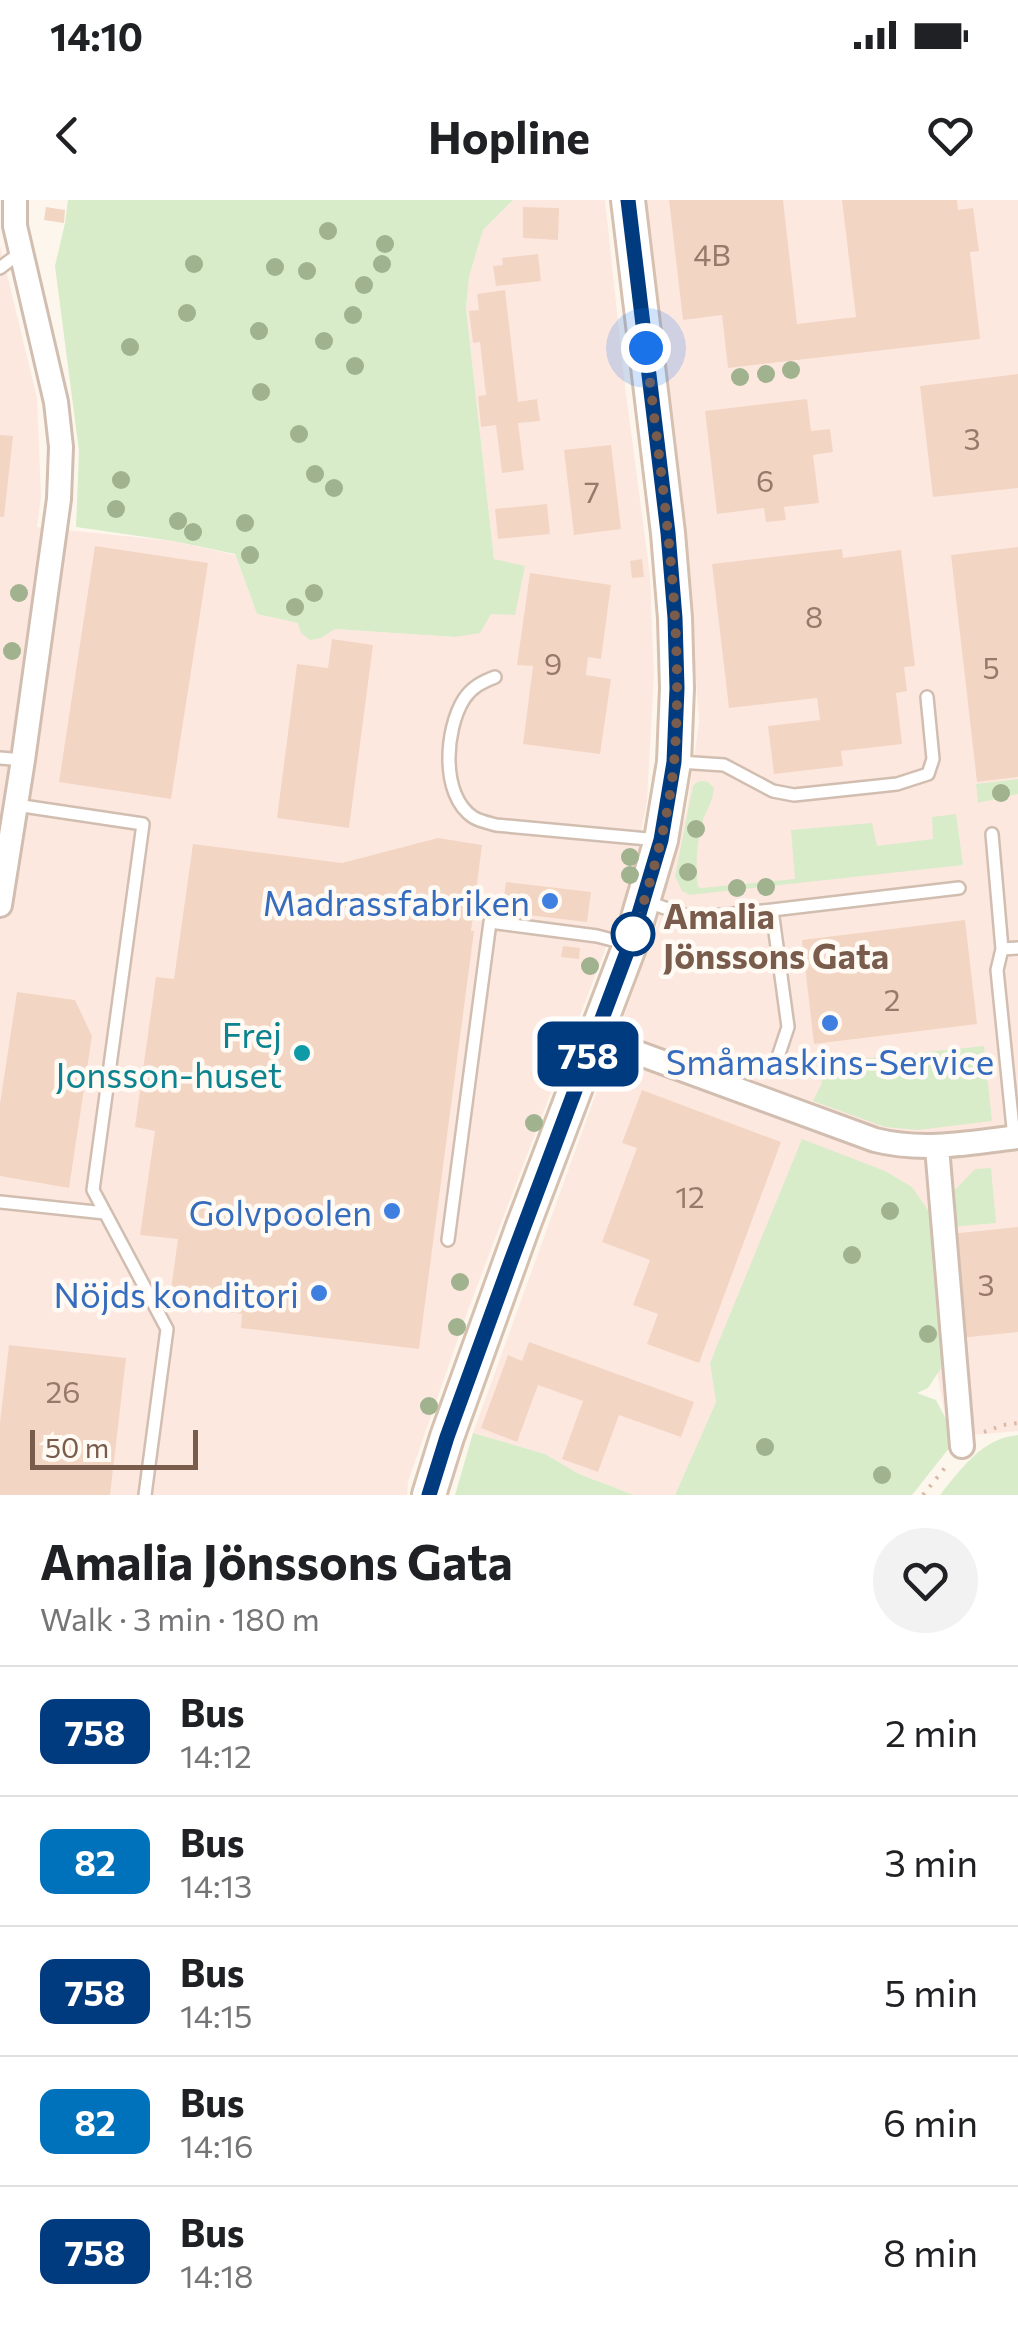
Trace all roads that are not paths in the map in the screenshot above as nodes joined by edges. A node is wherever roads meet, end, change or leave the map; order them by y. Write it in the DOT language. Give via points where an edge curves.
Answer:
graph roads {
  1 [pos="15,200"];
  2 [pos="628,200"];
  3 [pos="21,252"];
  4 [pos="0,268"];
  5 [pos="496,677"];
  6 [pos="927,697"];
  7 [pos="12,759"];
  8 [pos="674,762"];
  9 [pos="16,805"];
  10 [pos="992,834"];
  11 [pos="661,840"];
  12 [pos="959,888"];
  13 [pos="1,895"];
  14 [pos="644,901"];
  15 [pos="772,910"];
  16 [pos="630,944"];
  17 [pos="1018,948"];
  18 [pos="1002,950"];
  19 [pos="594,1037"];
  20 [pos="778,1054"];
  21 [pos="1016,1137"];
  22 [pos="936,1146"];
  23 [pos="0,1202"];
  24 [pos="106,1213"];
  25 [pos="448,1240"];
  26 [pos="962,1446"];
  27 [pos="145,1495"];
  28 [pos="429,1495"];
  1 -- 3 [label="street"];
  2 -- 8 [label="street" via="675,618"];
  3 -- 4 [label="lane"];
  3 -- 7 [label="street" via="61,447 59,499"];
  5 -- 11 [label="lane" via="477,684 464,700 450,741 453,785 474,818"];
  6 -- 8 [label="lane" via="933,759 928,774 897,784 794,795 724,765"];
  7 -- 9 [label="street"];
  8 -- 11 [label="street"];
  9 -- 13 [label="street"];
  9 -- 24 [label="lane" via="143,824 93,1190"];
  10 -- 18 [label="lane"];
  11 -- 14 [label="street"];
  12 -- 15 [label="lane"];
  14 -- 15 [label="lane" via="693,918"];
  14 -- 16 [label="street"];
  15 -- 20 [label="lane" via="788,1027"];
  16 -- 19 [label="street"];
  16 -- 25 [label="lane" via="490,922"];
  17 -- 18 [label="lane"];
  18 -- 21 [label="lane" via="997,970"];
  19 -- 22 [label="street" via="875,1140"];
  19 -- 28 [label="street"];
  21 -- 22 [label="street"];
  22 -- 26 [label="street"];
  23 -- 24 [label="lane"];
  24 -- 27 [label="lane" via="167,1328"];
}
